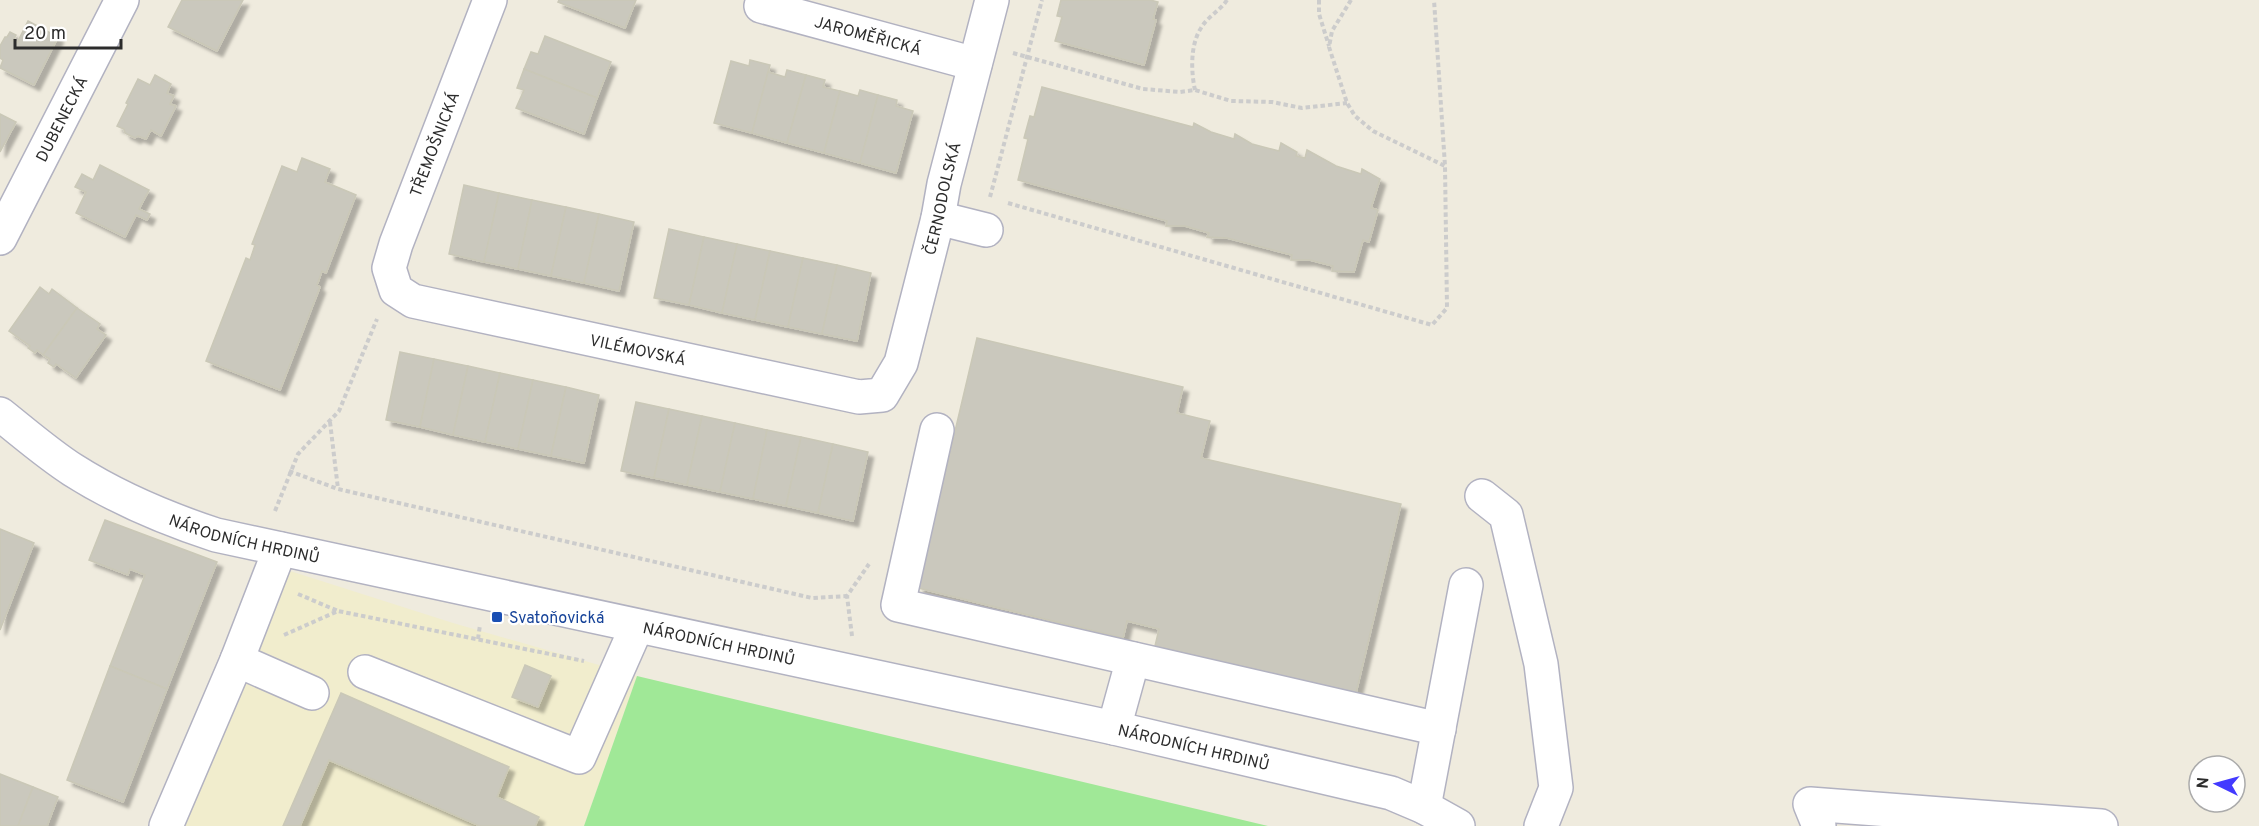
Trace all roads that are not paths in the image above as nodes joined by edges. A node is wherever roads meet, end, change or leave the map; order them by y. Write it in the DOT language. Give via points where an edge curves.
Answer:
graph roads {
  1 [pos="122,0"];
  2 [pos="490,0"];
  3 [pos="992,0"];
  4 [pos="761,6"];
  5 [pos="977,54"];
  6 [pos="938,218"];
  7 [pos="986,230"];
  8 [pos="0,238"];
  9 [pos="394,285"];
  10 [pos="882,395"];
  11 [pos="0,414"];
  12 [pos="938,430"];
  13 [pos="1482,496"];
  14 [pos="280,549"];
  15 [pos="1466,585"];
  16 [pos="637,626"];
  17 [pos="1133,659"];
  18 [pos="237,660"];
  19 [pos="365,672"];
  20 [pos="312,693"];
  21 [pos="1114,728"];
  22 [pos="1439,729"];
  23 [pos="1424,807"];
  24 [pos="1814,815"];
  25 [pos="166,826"];
  26 [pos="1458,826"];
  27 [pos="1541,826"];
  28 [pos="2101,826"];
  1 -- 8 [label="street, DUBENECKÁ"];
  2 -- 9 [label="street, TŘEMOŠNICKÁ" via="396,244 389,268"];
  3 -- 5 [label="street, ČERNODOLSKÁ"];
  4 -- 5 [label="street, JAROMĚŘICKÁ"];
  5 -- 6 [label="street, ČERNODOLSKÁ"];
  6 -- 7 [label="street"];
  6 -- 10 [label="street, ČERNODOLSKÁ" via="900,363"];
  9 -- 10 [label="street, VILÉMOVSKÁ" via="412,301 860,398"];
  11 -- 14 [label="street, NÁRODNÍCH HRDINŮ" via="73,470 115,493 180,523"];
  12 -- 17 [label="street" via="898,605"];
  13 -- 27 [label="street" via="1506,515 1541,664 1557,788"];
  14 -- 16 [label="street, NÁRODNÍCH HRDINŮ"];
  14 -- 18 [label="street"];
  15 -- 22 [label="street"];
  16 -- 19 [label="street" via="579,757"];
  16 -- 21 [label="street, NÁRODNÍCH HRDINŮ"];
  17 -- 21 [label="street"];
  17 -- 22 [label="street"];
  18 -- 20 [label="street"];
  18 -- 25 [label="street"];
  21 -- 23 [label="street, NÁRODNÍCH HRDINŮ" via="1391,793"];
  22 -- 23 [label="street"];
  23 -- 26 [label="street, NÁRODNÍCH HRDINŮ"];
  24 -- 28 [label="street"];
}
